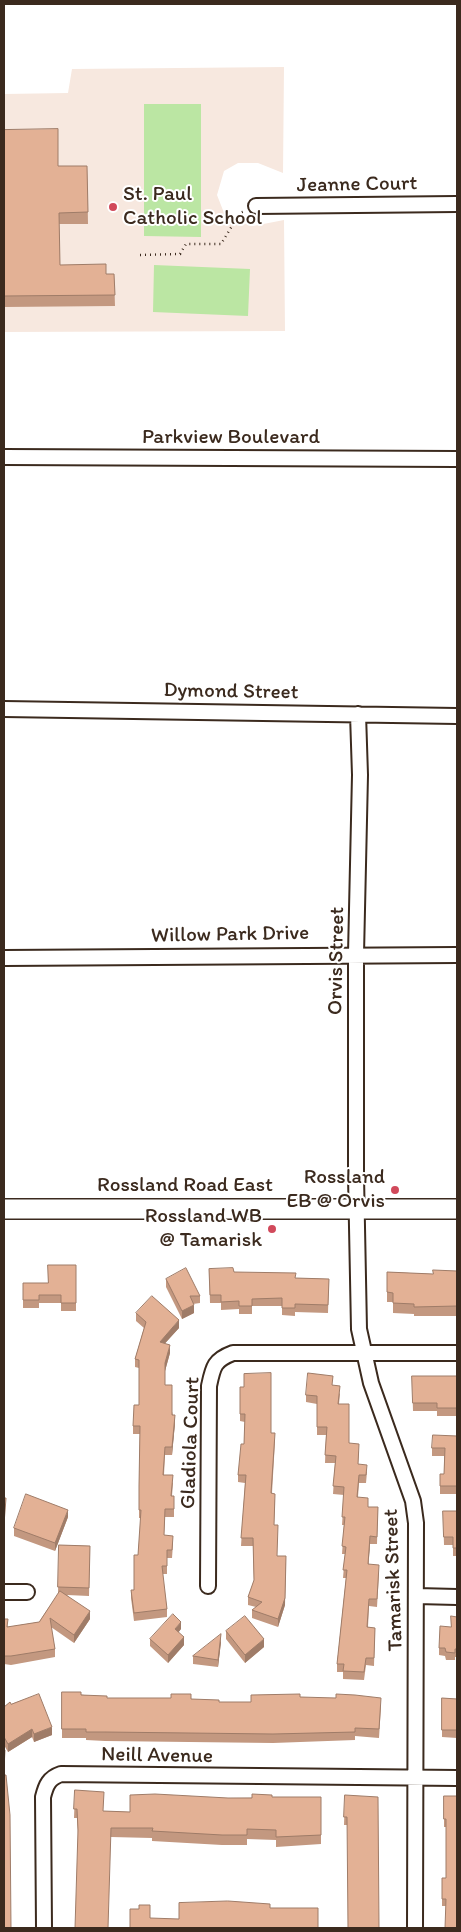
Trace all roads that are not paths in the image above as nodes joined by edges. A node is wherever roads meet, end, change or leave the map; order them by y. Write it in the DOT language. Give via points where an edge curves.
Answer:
graph roads {
  1 [pos="457,204"];
  2 [pos="256,206"];
  3 [pos="4,457"];
  4 [pos="457,460"];
  5 [pos="4,709"];
  6 [pos="358,714"];
  7 [pos="457,716"];
  8 [pos="356,954"];
  9 [pos="457,955"];
  10 [pos="4,958"];
  11 [pos="356,1208"];
  12 [pos="457,1208"];
  13 [pos="4,1210"];
  14 [pos="362,1352"];
  15 [pos="457,1353"];
  16 [pos="208,1586"];
  17 [pos="4,1592"];
  18 [pos="27,1592"];
  19 [pos="417,1596"];
  20 [pos="457,1596"];
  21 [pos="415,1778"];
  22 [pos="457,1778"];
  23 [pos="44,1928"];
  24 [pos="415,1928"];
  1 -- 2 [label="street, Jeanne Court"];
  3 -- 4 [label="street, Parkview Boulevard"];
  5 -- 6 [label="street, Dymond Street"];
  6 -- 7 [label="street, Dymond Street"];
  6 -- 8 [label="street, Orvis Street" via="360,775"];
  8 -- 9 [label="street, Willow Park Drive"];
  8 -- 10 [label="street, Willow Park Drive"];
  8 -- 11 [label="street, Orvis Street"];
  11 -- 12 [label="main road, Rossland Road East"];
  11 -- 13 [label="main road, Rossland Road East"];
  11 -- 14 [label="street, Tamarisk Street"];
  14 -- 15 [label="street, Gladiola Court"];
  14 -- 16 [label="street, Gladiola Court" via="233,1353 220,1358 213,1368 209,1386"];
  14 -- 19 [label="street, Tamarisk Street" via="413,1501"];
  17 -- 18 [label="street"];
  19 -- 20 [label="street"];
  19 -- 21 [label="street, Tamarisk Street"];
  21 -- 22 [label="street"];
  21 -- 23 [label="street, Neill Avenue" via="61,1774 52,1777 43,1797"];
  21 -- 24 [label="street, Tamarisk Street"];
}
